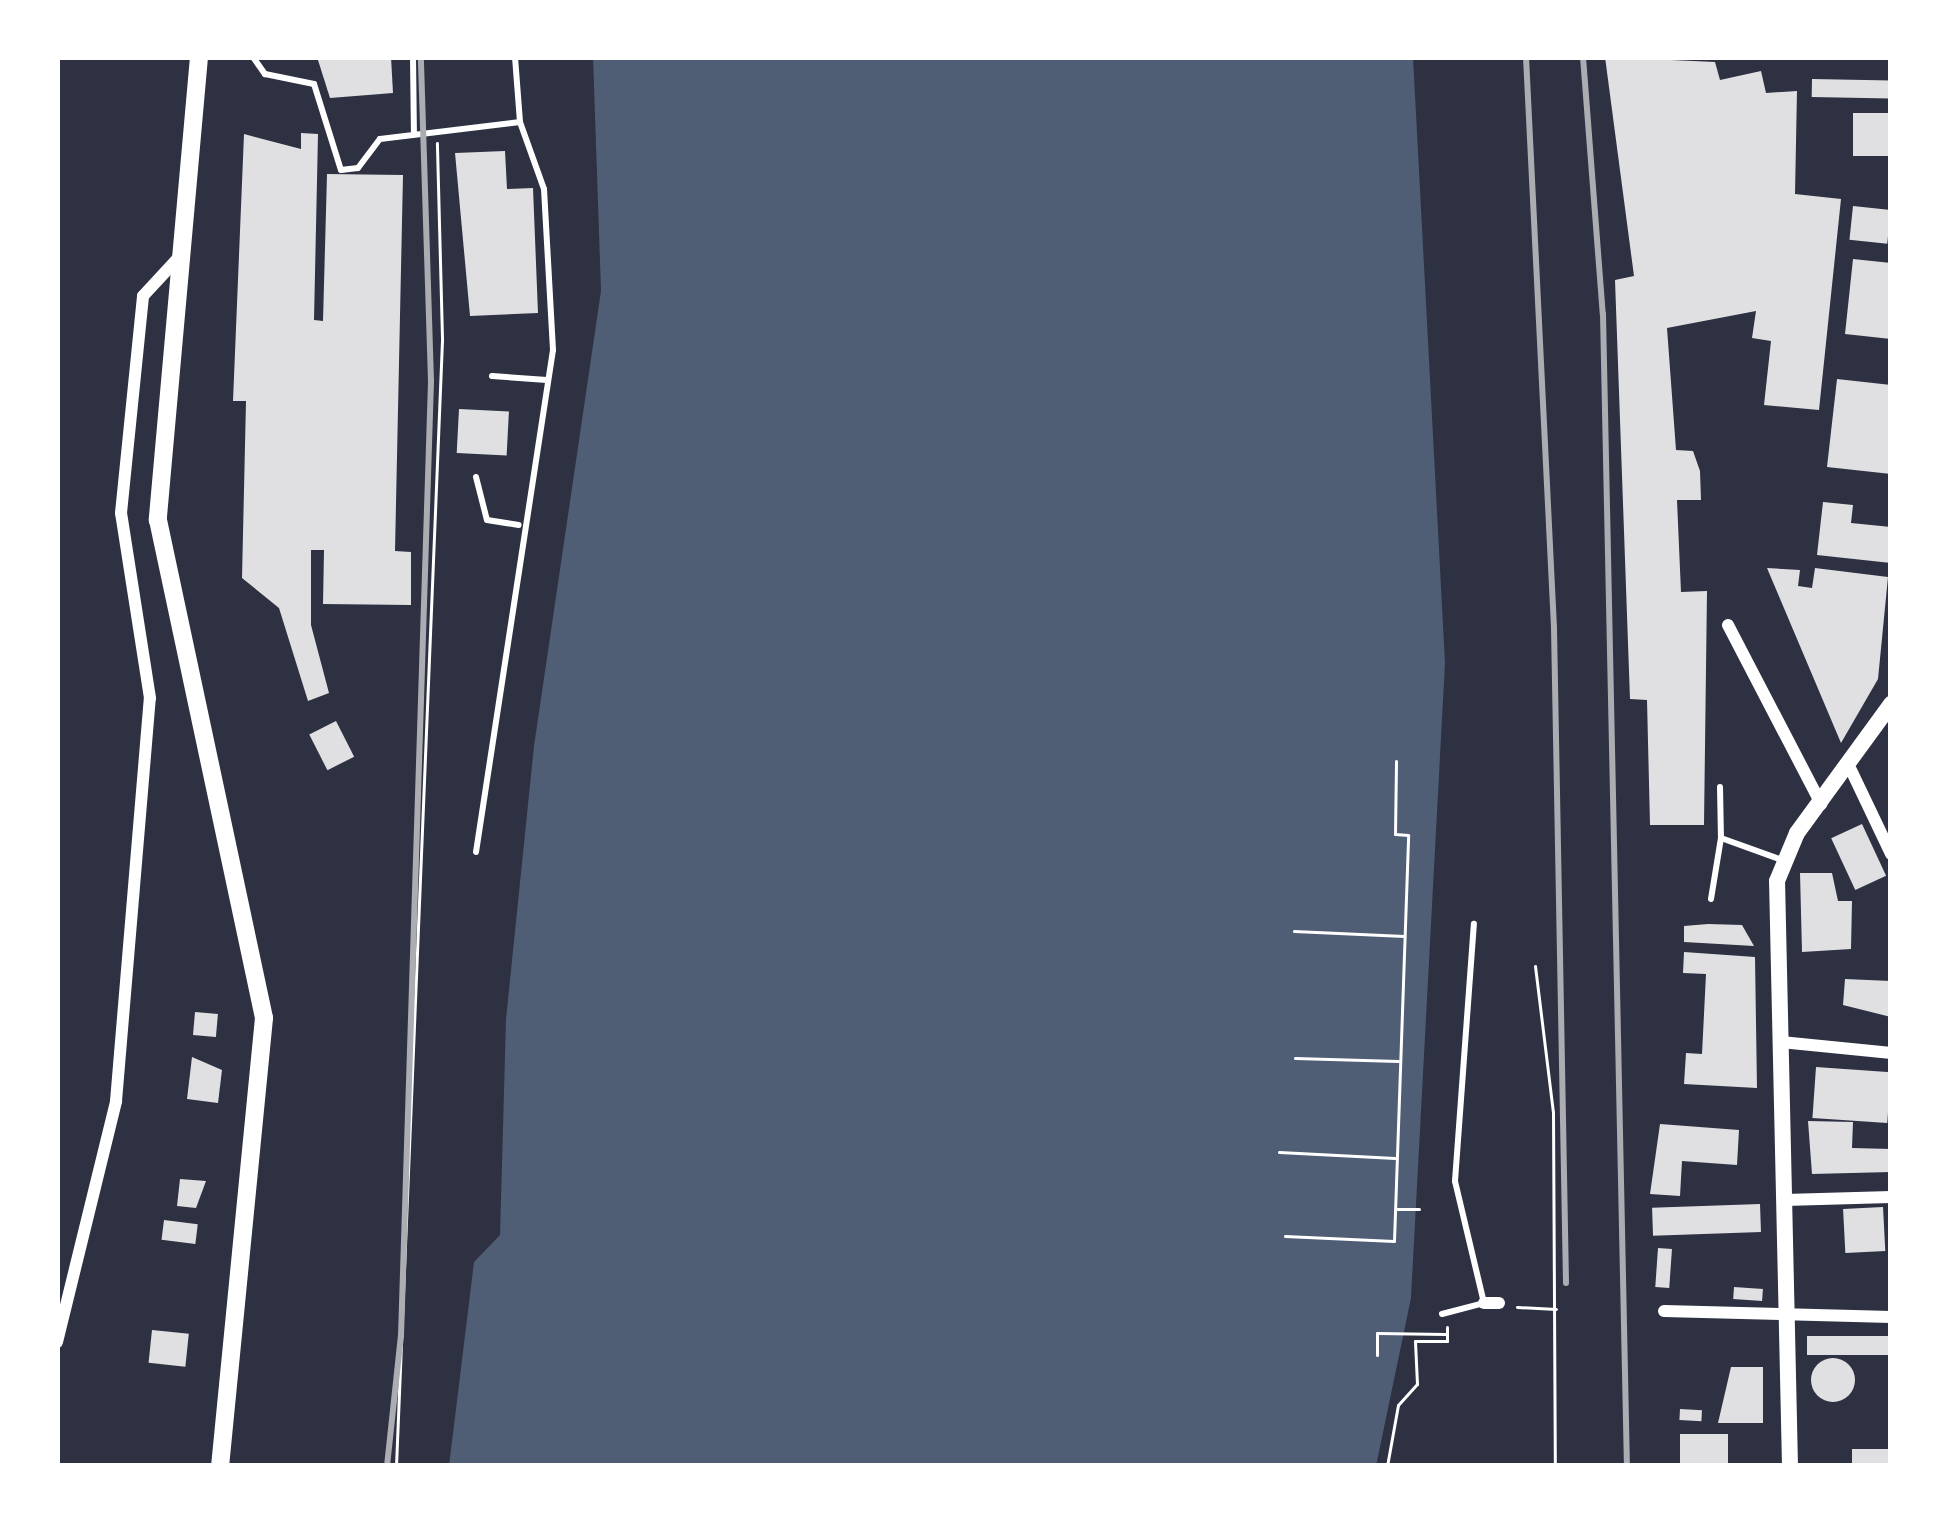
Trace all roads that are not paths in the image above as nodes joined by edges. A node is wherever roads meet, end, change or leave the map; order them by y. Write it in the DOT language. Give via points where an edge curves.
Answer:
graph roads {
  1 [pos="199,57"];
  2 [pos="253,57"];
  3 [pos="413,57"];
  4 [pos="515,60"];
  5 [pos="520,122"];
  6 [pos="414,134"];
  7 [pos="180,256"];
  8 [pos="492,376"];
  9 [pos="547,380"];
  10 [pos="476,477"];
  11 [pos="519,525"];
  12 [pos="1728,625"];
  13 [pos="1891,704"];
  14 [pos="1851,770"];
  15 [pos="1720,787"];
  16 [pos="1821,804"];
  17 [pos="1721,838"];
  18 [pos="1890,848"];
  19 [pos="476,852"];
  20 [pos="1782,860"];
  21 [pos="1711,899"];
  22 [pos="1474,924"];
  23 [pos="1781,1042"];
  24 [pos="1891,1052"];
  25 [pos="1891,1197"];
  26 [pos="1785,1200"];
  27 [pos="1484,1303"];
  28 [pos="1502,1305"];
  29 [pos="1664,1311"];
  30 [pos="1445,1314"];
  31 [pos="1891,1317"];
  32 [pos="1787,1318"];
  33 [pos="57,1342"];
  34 [pos="220,1466"];
  35 [pos="1790,1466"];
  1 -- 7 [label="highway"];
  2 -- 6 [label="lane" via="265,74 314,84 341,170 358,168 380,139"];
  3 -- 6 [label="lane"];
  4 -- 5 [label="lane"];
  5 -- 6 [label="lane"];
  5 -- 9 [label="lane" via="544,189"];
  7 -- 33 [label="street" via="143,296 121,513 150,698 112,1127"];
  7 -- 34 [label="highway" via="160,539 264,1018"];
  8 -- 9 [label="lane"];
  9 -- 11 [label="lane"];
  10 -- 11 [label="lane" via="487,520"];
  11 -- 19 [label="lane"];
  12 -- 16 [label="street"];
  13 -- 14 [label="main road"];
  14 -- 16 [label="main road"];
  14 -- 18 [label="street"];
  15 -- 17 [label="lane"];
  16 -- 20 [label="main road"];
  17 -- 20 [label="lane"];
  17 -- 21 [label="lane"];
  20 -- 23 [label="main road"];
  22 -- 27 [label="lane" via="1454,1181"];
  23 -- 24 [label="street"];
  23 -- 26 [label="main road"];
  25 -- 26 [label="street"];
  26 -- 32 [label="main road"];
  27 -- 28 [label="street"];
  27 -- 30 [label="lane"];
  29 -- 32 [label="street"];
  31 -- 32 [label="street"];
  32 -- 35 [label="main road"];
}
